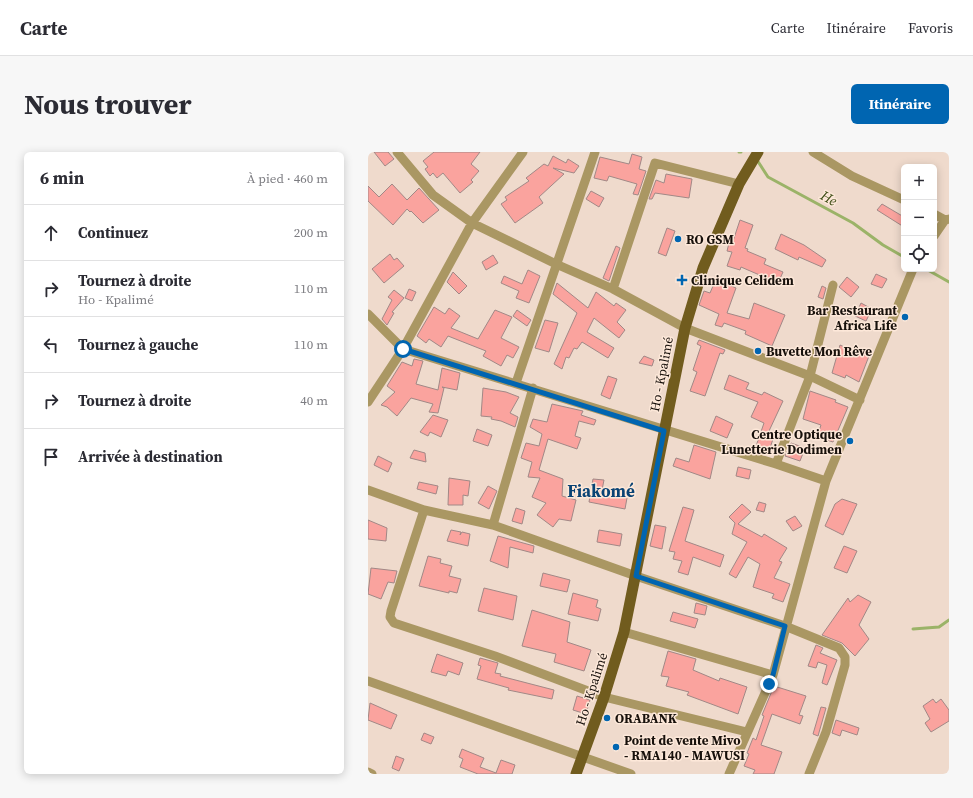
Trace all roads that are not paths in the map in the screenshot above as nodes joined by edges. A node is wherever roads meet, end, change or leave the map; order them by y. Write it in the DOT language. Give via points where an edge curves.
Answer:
graph roads {
  1 [pos="397,152"];
  2 [pos="523,152"];
  3 [pos="595,152"];
  4 [pos="758,152"];
  5 [pos="813,152"];
  6 [pos="739,184"];
  7 [pos="901,199"];
  8 [pos="937,215"];
  9 [pos="947,220"];
  10 [pos="472,223"];
  11 [pos="937,232"];
  12 [pos="556,264"];
  13 [pos="912,272"];
  14 [pos="833,285"];
  15 [pos="613,289"];
  16 [pos="368,314"];
  17 [pos="685,328"];
  18 [pos="403,349"];
  19 [pos="810,376"];
  20 [pos="516,383"];
  21 [pos="533,388"];
  22 [pos="860,400"];
  23 [pos="368,402"];
  24 [pos="664,431"];
  25 [pos="776,464"];
  26 [pos="826,481"];
  27 [pos="368,490"];
  28 [pos="424,510"];
  29 [pos="493,526"];
  30 [pos="636,576"];
  31 [pos="785,626"];
  32 [pos="624,632"];
  33 [pos="773,675"];
  34 [pos="368,681"];
  35 [pos="604,697"];
  36 [pos="747,732"];
  37 [pos="583,756"];
  38 [pos="368,772"];
  39 [pos="372,774"];
  40 [pos="576,774"];
  41 [pos="631,774"];
  42 [pos="729,774"];
  43 [pos="808,774"];
  1 -- 10 [label="street" via="433,195"];
  2 -- 10 [label="street"];
  3 -- 12 [label="street"];
  4 -- 6 [label="main road, Ho - Kpalimé"];
  5 -- 7 [label="street" via="852,176"];
  6 -- 15 [label="street" via="655,163"];
  6 -- 17 [label="main road, Ho - Kpalimé" via="703,268"];
  8 -- 9 [label="street"];
  9 -- 11 [label="street"];
  10 -- 12 [label="street"];
  10 -- 18 [label="street"];
  12 -- 15 [label="street"];
  12 -- 20 [label="street"];
  13 -- 22 [label="street"];
  14 -- 19 [label="street"];
  15 -- 17 [label="street"];
  16 -- 18 [label="street"];
  17 -- 19 [label="street"];
  17 -- 24 [label="main road, Ho - Kpalimé"];
  18 -- 20 [label="street"];
  18 -- 23 [label="street"];
  19 -- 22 [label="street"];
  19 -- 25 [label="street"];
  20 -- 21 [label="street"];
  21 -- 24 [label="street"];
  21 -- 29 [label="street"];
  22 -- 26 [label="street"];
  24 -- 25 [label="street"];
  24 -- 30 [label="main road, Ho - Kpalimé"];
  25 -- 26 [label="street"];
  26 -- 31 [label="street"];
  27 -- 28 [label="street"];
  28 -- 29 [label="street"];
  28 -- 35 [label="street" via="391,612 391,621 398,626 495,656"];
  29 -- 30 [label="street"];
  30 -- 31 [label="street"];
  30 -- 32 [label="main road, Ho - Kpalimé"];
  31 -- 33 [label="street"];
  31 -- 43 [label="street" via="839,648 845,657 826,732"];
  32 -- 33 [label="street"];
  32 -- 35 [label="main road, Ho - Kpalimé"];
  33 -- 36 [label="street"];
  34 -- 37 [label="street"];
  35 -- 36 [label="street"];
  35 -- 37 [label="main road, Ho - Kpalimé"];
  36 -- 42 [label="street"];
  37 -- 40 [label="main road, Ho - Kpalimé"];
  37 -- 41 [label="street"];
  38 -- 39 [label="street"];
}
